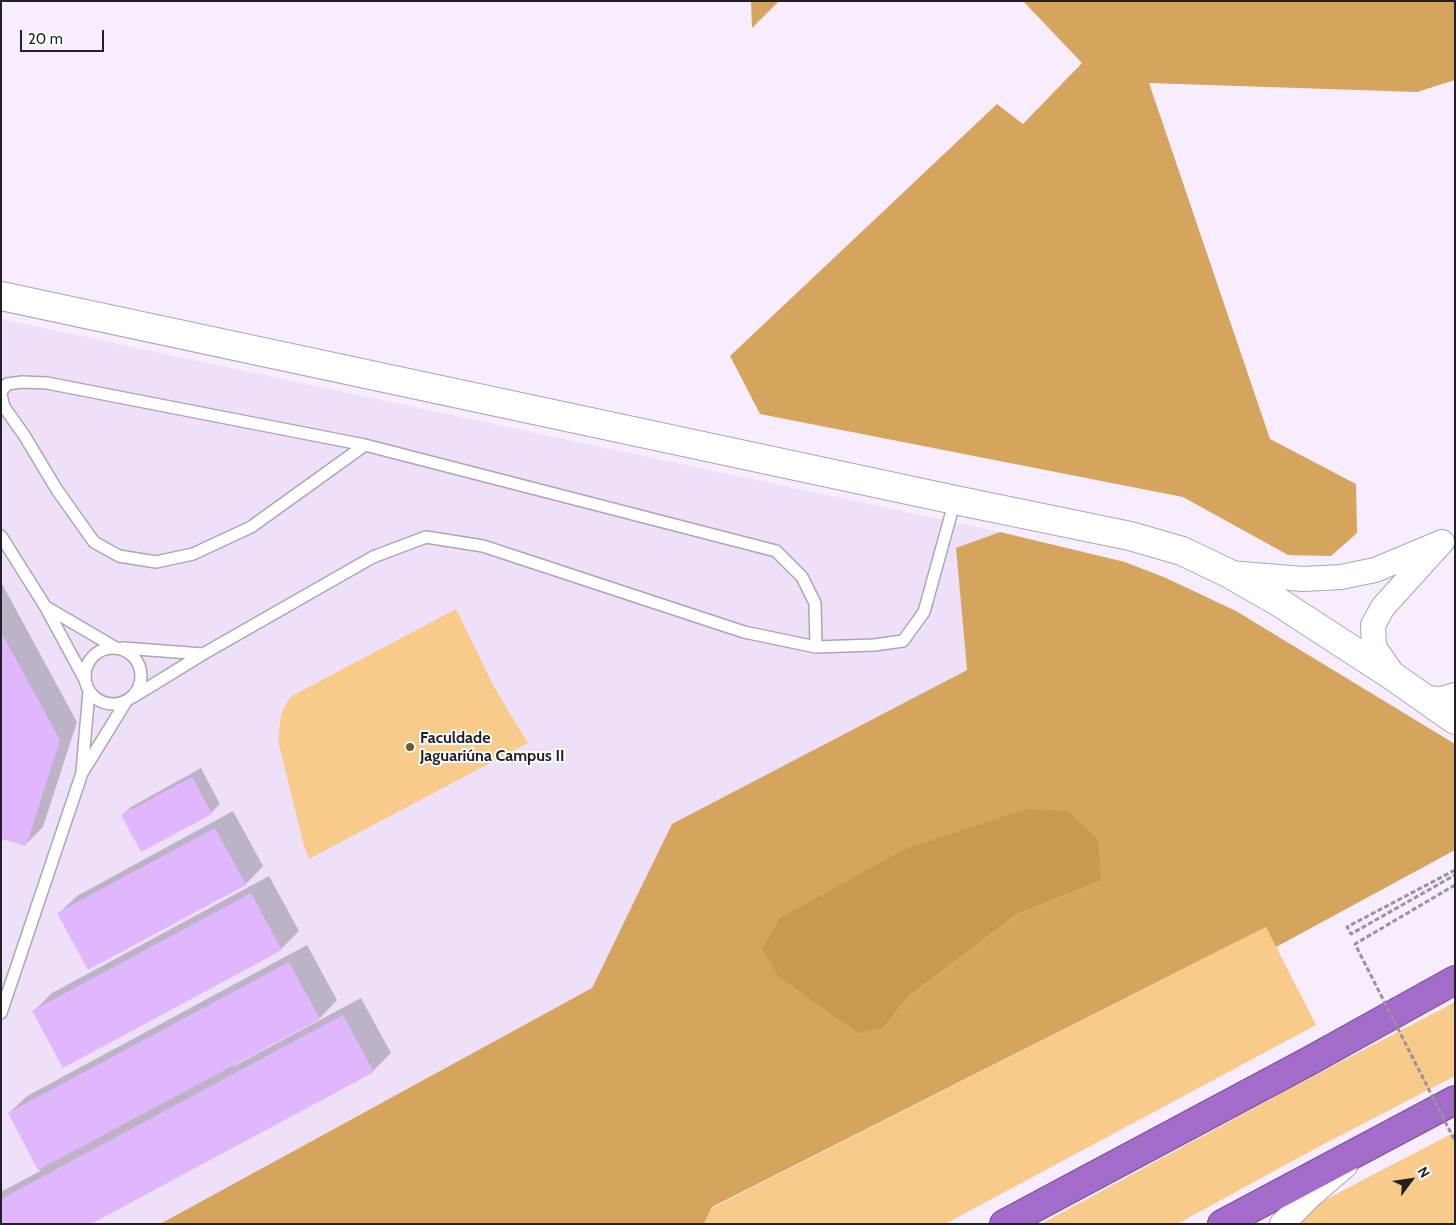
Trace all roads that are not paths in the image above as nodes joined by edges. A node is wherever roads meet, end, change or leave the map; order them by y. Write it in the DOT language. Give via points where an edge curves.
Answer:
graph roads {
  1 [pos="1,296"];
  2 [pos="1,393"];
  3 [pos="366,445"];
  4 [pos="955,500"];
  5 [pos="1,536"];
  6 [pos="1448,538"];
  7 [pos="1228,573"];
  8 [pos="45,606"];
  9 [pos="816,647"];
  10 [pos="119,648"];
  11 [pos="203,654"];
  12 [pos="1394,677"];
  13 [pos="87,686"];
  14 [pos="1455,695"];
  15 [pos="1422,698"];
  16 [pos="130,699"];
  17 [pos="1455,720"];
  18 [pos="82,774"];
  19 [pos="1455,980"];
  20 [pos="1,1013"];
  21 [pos="1455,1100"];
  22 [pos="1366,1148"];
  23 [pos="1004,1224"];
  24 [pos="1222,1224"];
  25 [pos="1282,1224"];
  1 -- 4 [label="street"];
  2 -- 3 [label="lane" via="8,384 47,383"];
  2 -- 3 [label="lane" via="4,406 94,542 119,556 156,562 193,554 251,527"];
  3 -- 9 [label="lane" via="776,552 802,577 815,603"];
  4 -- 7 [label="street" via="1130,536 1182,551"];
  4 -- 9 [label="lane" via="924,612 903,641"];
  5 -- 8 [label="lane"];
  6 -- 7 [label="street" via="1375,570 1341,577 1303,579"];
  6 -- 12 [label="street" via="1383,607 1373,625 1374,648"];
  7 -- 12 [label="street"];
  8 -- 10 [label="lane"];
  8 -- 13 [label="lane"];
  9 -- 11 [label="lane" via="744,632 483,546 426,537 373,556"];
  10 -- 11 [label="lane"];
  10 -- 13 [label="lane" via="108,647 94,654 86,666"];
  10 -- 16 [label="lane" via="135,656 142,670 141,685"];
  11 -- 16 [label="lane"];
  12 -- 15 [label="street"];
  13 -- 16 [label="lane" via="96,698 104,702 114,704"];
  13 -- 18 [label="lane"];
  14 -- 15 [label="street" via="1442,699"];
  15 -- 17 [label="street"];
  16 -- 18 [label="lane"];
  18 -- 20 [label="lane"];
  19 -- 23 [label="highway"];
  21 -- 22 [label="highway"];
  22 -- 24 [label="highway"];
  22 -- 25 [label="street"];
}
